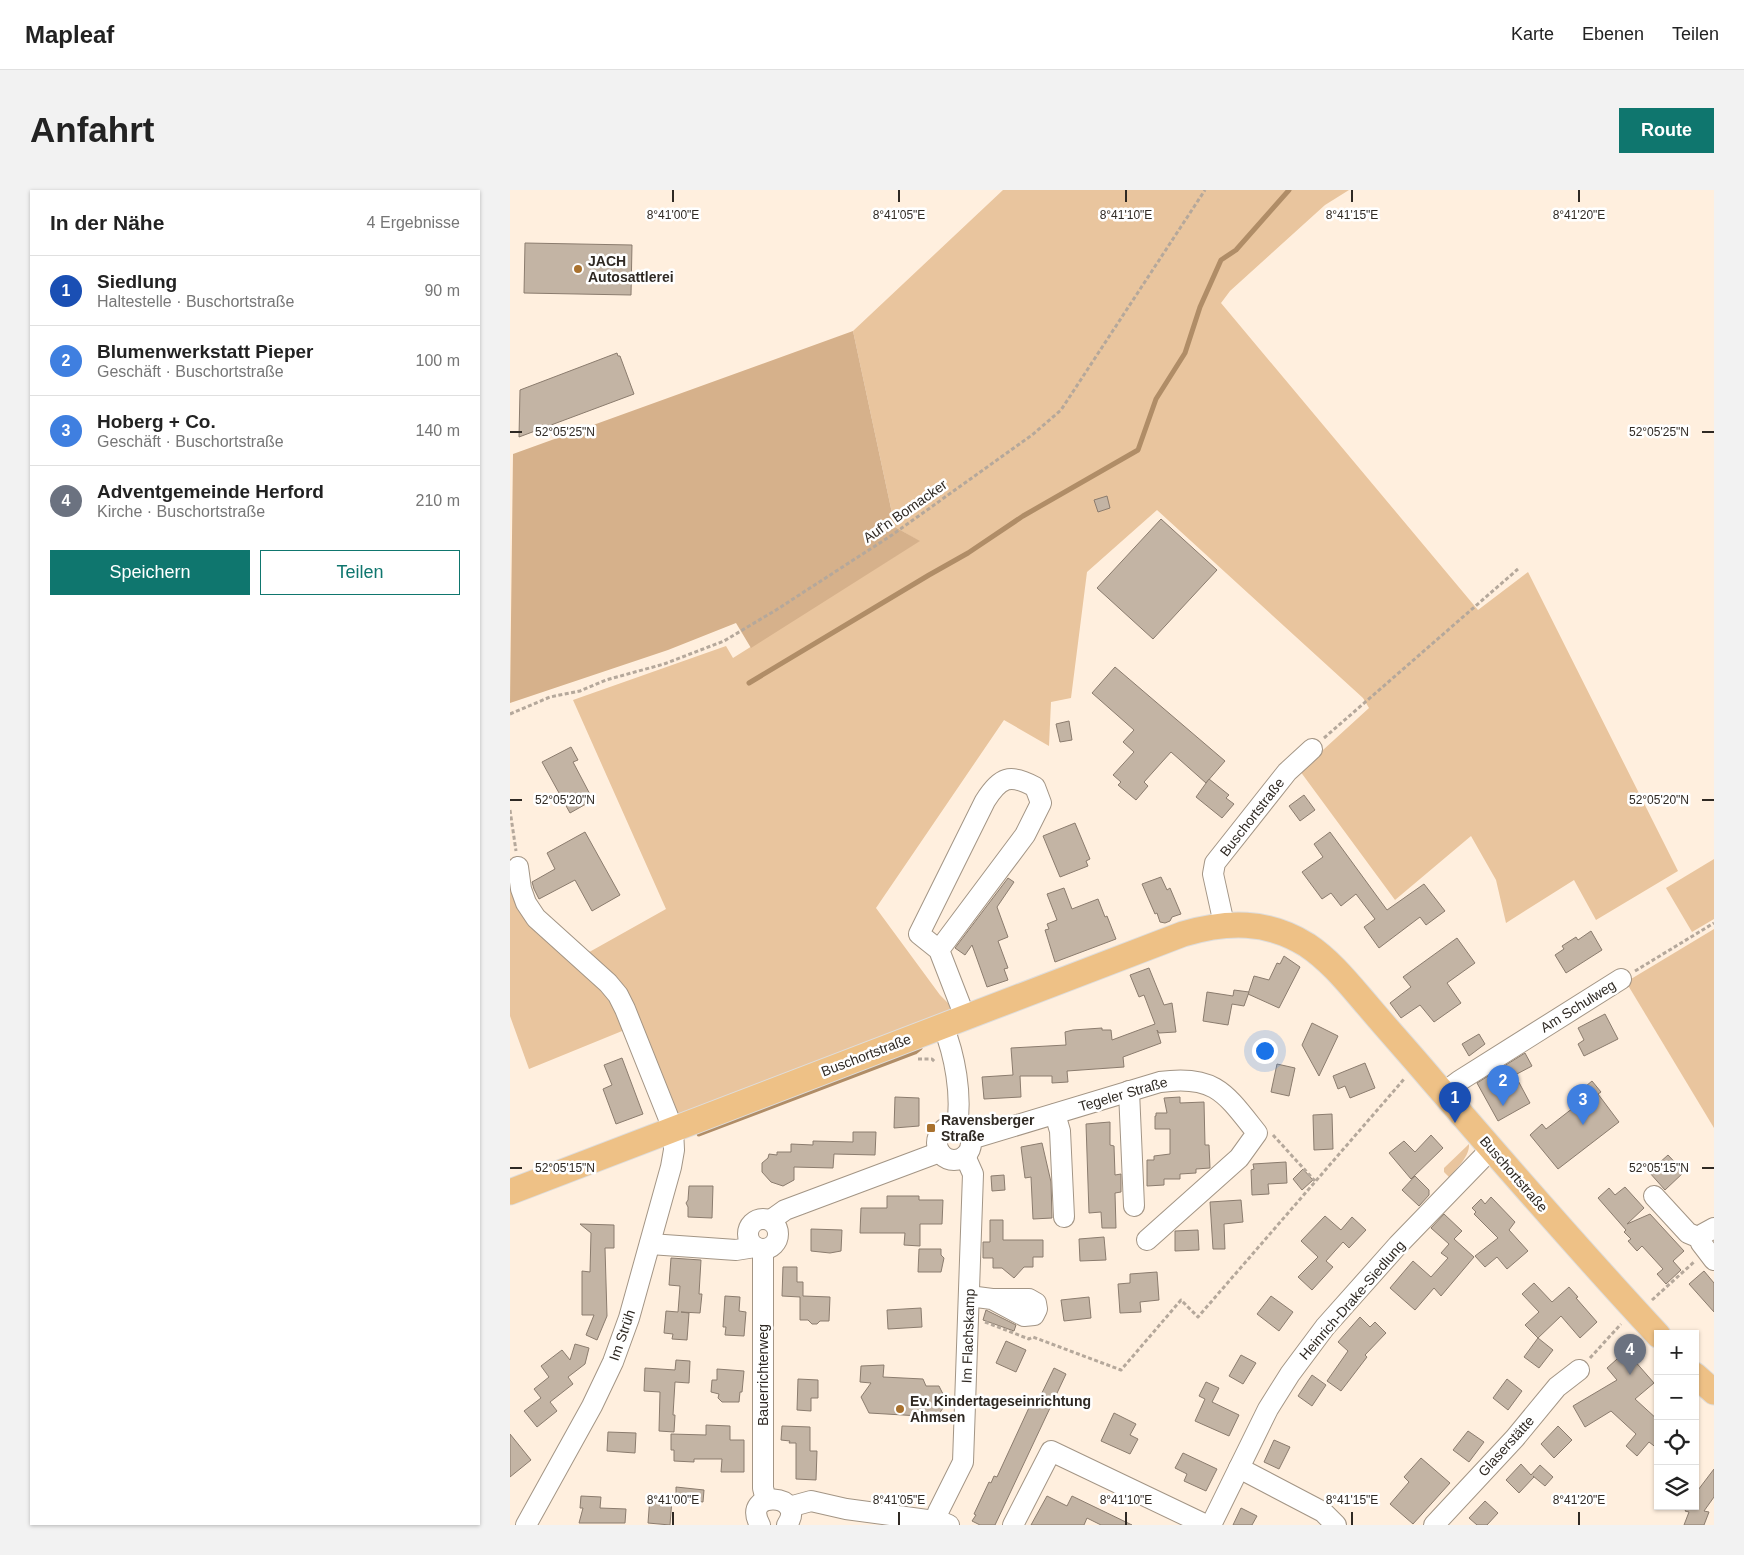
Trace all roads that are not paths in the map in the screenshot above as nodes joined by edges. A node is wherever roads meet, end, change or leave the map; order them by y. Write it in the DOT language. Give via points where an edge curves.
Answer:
graph roads {
  1 [pos="1312,748"];
  2 [pos="518,867"];
  3 [pos="1224,924"];
  4 [pos="939,950"];
  5 [pos="1621,979"];
  6 [pos="954,1022"];
  7 [pos="1129,1091"];
  8 [pos="1443,1093"];
  9 [pos="1055,1114"];
  10 [pos="673,1129"];
  11 [pos="964,1141"];
  12 [pos="1492,1148"];
  13 [pos="940,1152"];
  14 [pos="510,1192"];
  15 [pos="1654,1196"];
  16 [pos="1134,1206"];
  17 [pos="1064,1216"];
  18 [pos="1147,1240"];
  19 [pos="650,1244"];
  20 [pos="1709,1244"];
  21 [pos="759,1248"];
  22 [pos="992,1299"];
  23 [pos="969,1306"];
  24 [pos="1654,1331"];
  25 [pos="1579,1370"];
  26 [pos="1699,1379"];
  27 [pos="1714,1392"];
  28 [pos="1239,1468"];
  29 [pos="766,1500"];
  30 [pos="788,1516"];
  31 [pos="938,1521"];
  32 [pos="526,1525"];
  33 [pos="760,1525"];
  34 [pos="1013,1525"];
  35 [pos="1206,1525"];
  36 [pos="1211,1525"];
  37 [pos="1336,1525"];
  38 [pos="1434,1525"];
  1 -- 3 [label="street, Buschortstraße" via="1287,772 1215,864 1213,874"];
  2 -- 10 [label="street" via="521,889 536,918 618,995"];
  3 -- 6 [label="main road, Buschortstraße" via="1183,934"];
  3 -- 8 [label="main road, Buschortstraße" via="1268,928 1306,944 1323,957"];
  4 -- 4 [label="street" via="1025,835 1041,803 1035,787 1023,780 1008,778 994,787 941,890 920,934"];
  4 -- 6 [label="street, Im Flachskamp"];
  5 -- 8 [label="street, Am Schulweg"];
  6 -- 10 [label="main road, Buschortstraße"];
  6 -- 11 [label="street, Im Flachskamp" via="950,1041"];
  7 -- 9 [label="street, Tegeler Straße"];
  7 -- 16 [label="street"];
  7 -- 18 [label="street, Tegeler Straße" via="1174,1080 1202,1082 1220,1091 1258,1133 1239,1158"];
  8 -- 12 [label="main road, Buschortstraße"];
  9 -- 11 [label="street, Tegeler Straße"];
  9 -- 17 [label="street" via="1060,1131"];
  10 -- 14 [label="main road, Buschortstraße"];
  10 -- 19 [label="street, Im Strüh" via="674,1150"];
  11 -- 13 [label="street" via="958,1159 952,1160"];
  11 -- 13 [label="street" via="950,1127 938,1137"];
  11 -- 23 [label="street, Im Flachskamp" via="973,1174"];
  12 -- 24 [label="main road, Buschortstraße"];
  12 -- 28 [label="street, Heinrich-Drake-Siedlung" via="1324,1327 1272,1402"];
  13 -- 21 [label="street" via="785,1210 771,1220 777,1226 777,1241 771,1247"];
  15 -- 20 [label="street" via="1688,1234"];
  19 -- 21 [label="street" via="736,1250"];
  19 -- 32 [label="street, Im Strüh" via="613,1362"];
  21 -- 29 [label="street, Bauerrichterweg" via="763,1488"];
  22 -- 23 [label="street"];
  23 -- 31 [label="street, Im Flachskamp" via="963,1462"];
  25 -- 38 [label="street, Glaserstätte" via="1557,1387 1515,1438"];
  26 -- 27 [label="main road"];
  28 -- 36 [label="street, Heinrich-Drake-Siedlung"];
  28 -- 37 [label="street" via="1323,1512"];
  29 -- 30 [label="street" via="775,1498 783,1501"];
  29 -- 33 [label="street" via="758,1510"];
  30 -- 31 [label="street" via="811,1501"];
  34 -- 35 [label="street" via="1051,1451"];
}
